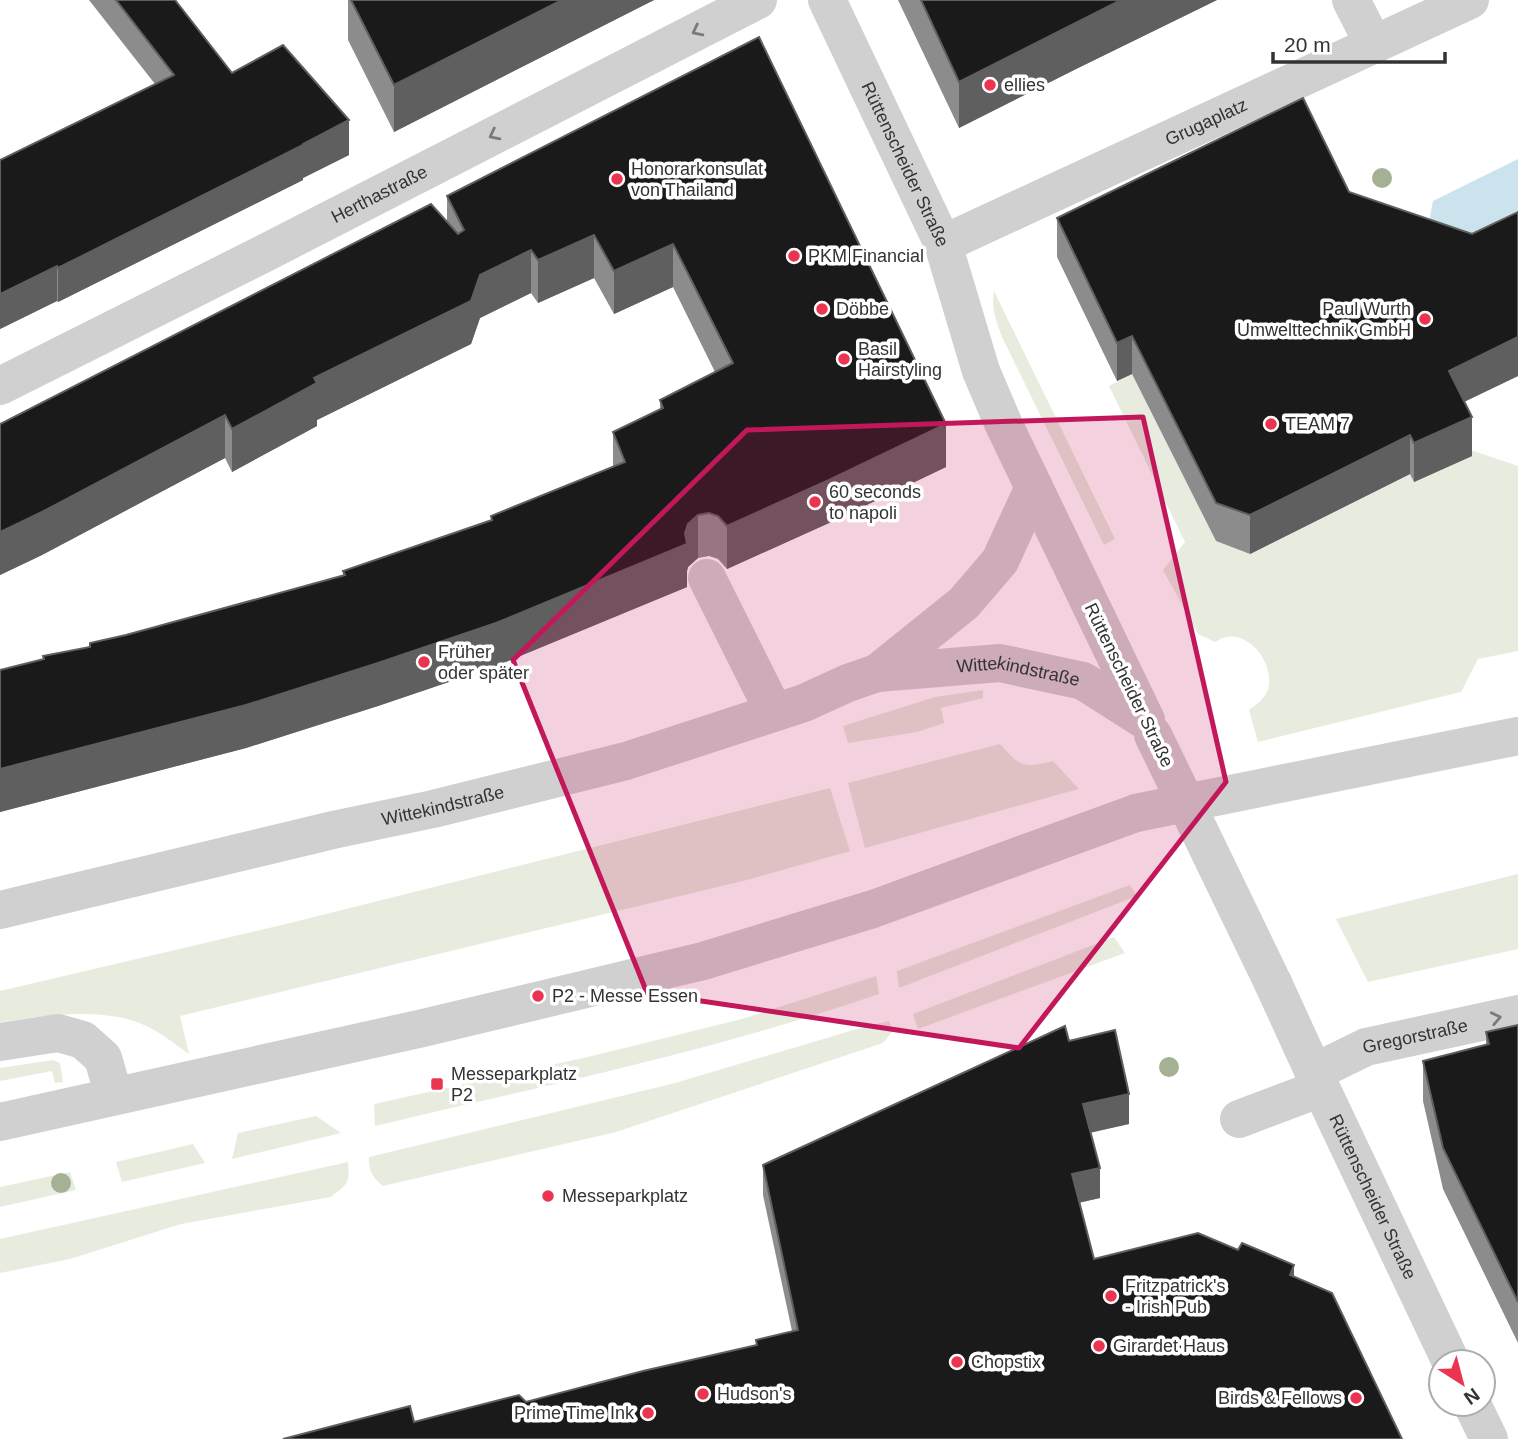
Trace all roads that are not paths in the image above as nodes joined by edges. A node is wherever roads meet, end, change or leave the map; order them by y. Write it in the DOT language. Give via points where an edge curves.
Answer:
graph roads {
  1 [pos="758,0"];
  2 [pos="827,0"];
  3 [pos="1351,0"];
  4 [pos="1471,0"];
  5 [pos="1374,45"];
  6 [pos="943,244"];
  7 [pos="0,386"];
  8 [pos="1034,487"];
  9 [pos="707,578"];
  10 [pos="877,673"];
  11 [pos="774,712"];
  12 [pos="1150,728"];
  13 [pos="1518,736"];
  14 [pos="0,910"];
  15 [pos="1518,1014"];
  16 [pos="0,1042"];
  17 [pos="1318,1080"];
  18 [pos="114,1096"];
  19 [pos="1239,1119"];
  20 [pos="0,1122"];
  21 [pos="1444,1348"];
  22 [pos="1479,1418"];
  23 [pos="1489,1439"];
  1 -- 7 [label="street, Herthastraße, one-way"];
  2 -- 6 [label="street, Rüttenscheider Straße"];
  3 -- 5 [label="street"];
  4 -- 5 [label="street, Grugaplatz"];
  5 -- 6 [label="street, Grugaplatz"];
  6 -- 8 [label="street, Rüttenscheider Straße" via="981,371"];
  8 -- 10 [label="street, Wittekindstraße" via="1000,561 964,603"];
  8 -- 12 [label="street, Rüttenscheider Straße"];
  9 -- 11 [label="street"];
  10 -- 11 [label="street, Wittekindstraße"];
  10 -- 12 [label="street, Wittekindstraße" via="1000,663 1083,681"];
  11 -- 14 [label="street, Wittekindstraße" via="626,761"];
  12 -- 17 [label="street, Rüttenscheider Straße, bridge"];
  13 -- 18 [label="street" via="1136,813 873,909 703,961"];
  17 -- 15 [label="street, Gregorstraße, one-way" via="1366,1047"];
  16 -- 18 [label="street" via="58,1033 83,1040 103,1058"];
  17 -- 19 [label="street, Gregorstraße"];
  17 -- 21 [label="street, Rüttenscheider Straße"];
  18 -- 20 [label="street"];
  22 -- 23 [label="street"];
}
